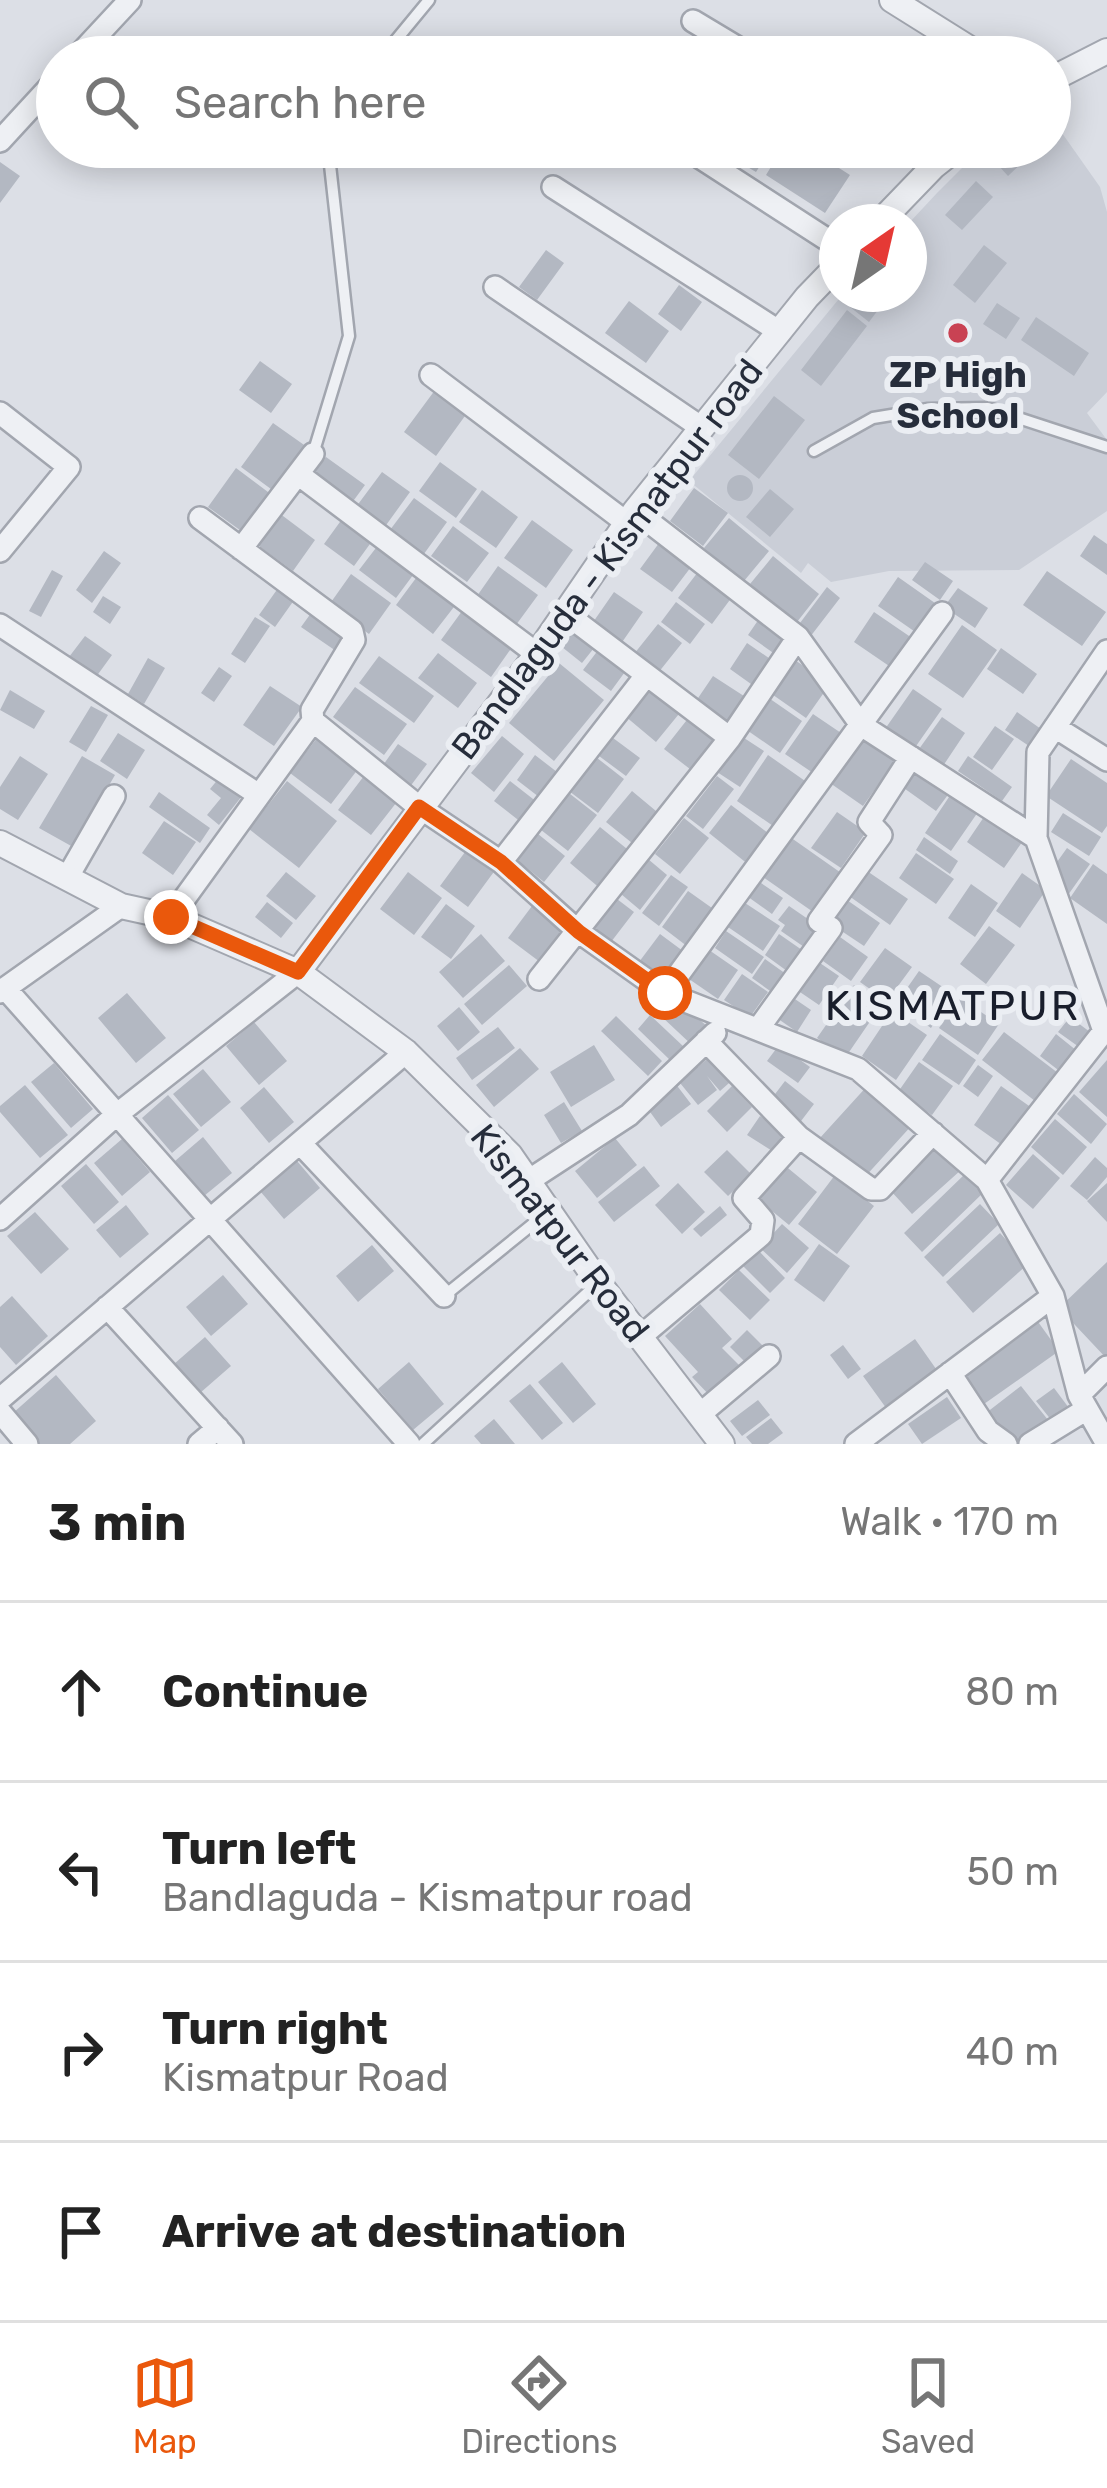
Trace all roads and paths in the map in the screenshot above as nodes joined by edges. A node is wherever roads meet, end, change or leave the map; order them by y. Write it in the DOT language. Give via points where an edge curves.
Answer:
graph roads {
  1 [pos="130,0"];
  2 [pos="429,0"];
  3 [pos="892,0"];
  4 [pos="693,21"];
  5 [pos="97,36"];
  6 [pos="399,36"];
  7 [pos="718,36"];
  8 [pos="949,36"];
  9 [pos="1107,51"];
  10 [pos="1071,69"];
  11 [pos="36,102"];
  12 [pos="0,141"];
  13 [pos="330,168"];
  14 [pos="716,168"];
  15 [pos="932,168"];
  16 [pos="553,187"];
  17 [pos="897,204"];
  18 [pos="819,234"];
  19 [pos="495,286"];
  20 [pos="819,287"];
  21 [pos="780,332"];
  22 [pos="431,375"];
  23 [pos="0,413"];
  24 [pos="702,428"];
  25 [pos="1107,447"];
  26 [pos="814,451"];
  27 [pos="313,454"];
  28 [pos="298,474"];
  29 [pos="631,517"];
  30 [pos="200,518"];
  31 [pos="242,549"];
  32 [pos="0,550"];
  33 [pos="565,613"];
  34 [pos="942,613"];
  35 [pos="0,625"];
  36 [pos="798,637"];
  37 [pos="1107,651"];
  38 [pos="537,654"];
  39 [pos="1101,676"];
  40 [pos="645,677"];
  41 [pos="313,721"];
  42 [pos="861,725"];
  43 [pos="1055,727"];
  44 [pos="730,739"];
  45 [pos="911,758"];
  46 [pos="1107,760"];
  47 [pos="259,795"];
  48 [pos="114,796"];
  49 [pos="419,807"];
  50 [pos="1036,838"];
  51 [pos="0,843"];
  52 [pos="501,862"];
  53 [pos="67,878"];
  54 [pos="121,906"];
  55 [pos="171,917"];
  56 [pos="579,932"];
  57 [pos="298,972"];
  58 [pos="539,979"];
  59 [pos="3,990"];
  60 [pos="665,993"];
  61 [pos="729,1018"];
  62 [pos="758,1029"];
  63 [pos="1103,1038"];
  64 [pos="706,1041"];
  65 [pos="406,1052"];
  66 [pos="116,1116"];
  67 [pos="933,1133"];
  68 [pos="799,1137"];
  69 [pos="300,1143"];
  70 [pos="988,1180"];
  71 [pos="528,1181"];
  72 [pos="549,1211"];
  73 [pos="0,1219"];
  74 [pos="208,1221"];
  75 [pos="598,1282"];
  76 [pos="444,1296"];
  77 [pos="1053,1296"];
  78 [pos="107,1307"];
  79 [pos="640,1336"];
  80 [pos="769,1356"];
  81 [pos="1107,1367"];
  82 [pos="950,1373"];
  83 [pos="0,1399"];
  84 [pos="1083,1402"];
  85 [pos="0,1412"];
  86 [pos="699,1414"];
  87 [pos="225,1436"];
  88 [pos="989,1440"];
  89 [pos="27,1444"];
  90 [pos="200,1444"];
  91 [pos="409,1444"];
  92 [pos="423,1444"];
  93 [pos="722,1444"];
  94 [pos="856,1444"];
  95 [pos="1030,1444"];
  96 [pos="1107,1444"];
  1 -- 5 [label="street"];
  2 -- 6 [label="lane"];
  3 -- 8 [label="street"];
  4 -- 7 [label="street"];
  9 -- 10 [label="street"];
  11 -- 12 [label="street"];
  13 -- 27 [label="lane" via="349,336"];
  14 -- 18 [label="street"];
  15 -- 17 [label="street"];
  16 -- 21 [label="street"];
  19 -- 24 [label="street"];
  20 -- 21 [label="street, Bandlaguda - Kismatpur road"];
  21 -- 24 [label="street, Bandlaguda - Kismatpur road"];
  22 -- 29 [label="street"];
  23 -- 32 [label="street" via="69,467"];
  24 -- 29 [label="street, Bandlaguda - Kismatpur road"];
  25 -- 26 [label="lane" via="988,408 873,418"];
  27 -- 28 [label="street"];
  28 -- 31 [label="street"];
  28 -- 38 [label="street"];
  29 -- 33 [label="street, Bandlaguda - Kismatpur road"];
  29 -- 36 [label="street"];
  30 -- 31 [label="street"];
  31 -- 41 [label="street" via="352,632"];
  33 -- 38 [label="street, Bandlaguda - Kismatpur road"];
  33 -- 40 [label="street"];
  34 -- 42 [label="street"];
  35 -- 47 [label="street"];
  36 -- 42 [label="street"];
  36 -- 44 [label="street"];
  37 -- 39 [label="street"];
  38 -- 49 [label="street, Bandlaguda - Kismatpur road"];
  39 -- 43 [label="street"];
  40 -- 44 [label="street"];
  40 -- 52 [label="street"];
  41 -- 47 [label="street"];
  41 -- 49 [label="street"];
  42 -- 45 [label="street"];
  42 -- 60 [label="street"];
  43 -- 46 [label="street"];
  43 -- 50 [label="street" via="1038,752"];
  44 -- 56 [label="street"];
  45 -- 50 [label="street"];
  45 -- 62 [label="street" via="869,822 880,835 819,921 831,928"];
  47 -- 55 [label="street"];
  48 -- 53 [label="street"];
  49 -- 52 [label="street"];
  49 -- 57 [label="street, Bandlaguda - Kismatpur road"];
  50 -- 63 [label="street"];
  51 -- 53 [label="street, Kismatpur Road"];
  52 -- 56 [label="street"];
  53 -- 54 [label="street, Kismatpur Road"];
  54 -- 55 [label="street, Kismatpur Road"];
  54 -- 59 [label="street"];
  55 -- 57 [label="street, Kismatpur Road"];
  56 -- 58 [label="street"];
  56 -- 60 [label="street"];
  57 -- 65 [label="street, Kismatpur Road"];
  57 -- 66 [label="street"];
  59 -- 66 [label="street"];
  60 -- 61 [label="street"];
  61 -- 62 [label="street"];
  61 -- 64 [label="street"];
  62 -- 67 [label="street" via="858,1069"];
  63 -- 70 [label="street"];
  64 -- 68 [label="street"];
  64 -- 71 [label="street" via="629,1115"];
  65 -- 69 [label="street"];
  65 -- 71 [label="street, Kismatpur Road"];
  66 -- 73 [label="street"];
  66 -- 74 [label="street"];
  67 -- 68 [label="street" via="880,1189 864,1186"];
  67 -- 70 [label="street"];
  68 -- 79 [label="street" via="744,1198 763,1220 761,1235"];
  69 -- 74 [label="street"];
  69 -- 76 [label="street"];
  70 -- 77 [label="street"];
  71 -- 72 [label="street, Kismatpur Road"];
  72 -- 75 [label="street, Kismatpur Road"];
  72 -- 76 [label="lane"];
  74 -- 78 [label="street"];
  74 -- 91 [label="street"];
  75 -- 79 [label="street, Kismatpur Road"];
  75 -- 92 [label="lane"];
  77 -- 82 [label="street"];
  77 -- 84 [label="street"];
  78 -- 83 [label="street"];
  78 -- 87 [label="street"];
  79 -- 86 [label="street, Kismatpur Road"];
  80 -- 86 [label="street"];
  81 -- 84 [label="street"];
  82 -- 88 [label="street"];
  82 -- 94 [label="street"];
  84 -- 95 [label="street"];
  84 -- 96 [label="street"];
  85 -- 89 [label="street"];
  86 -- 93 [label="street, Kismatpur Road"];
  87 -- 90 [label="street"];
}
